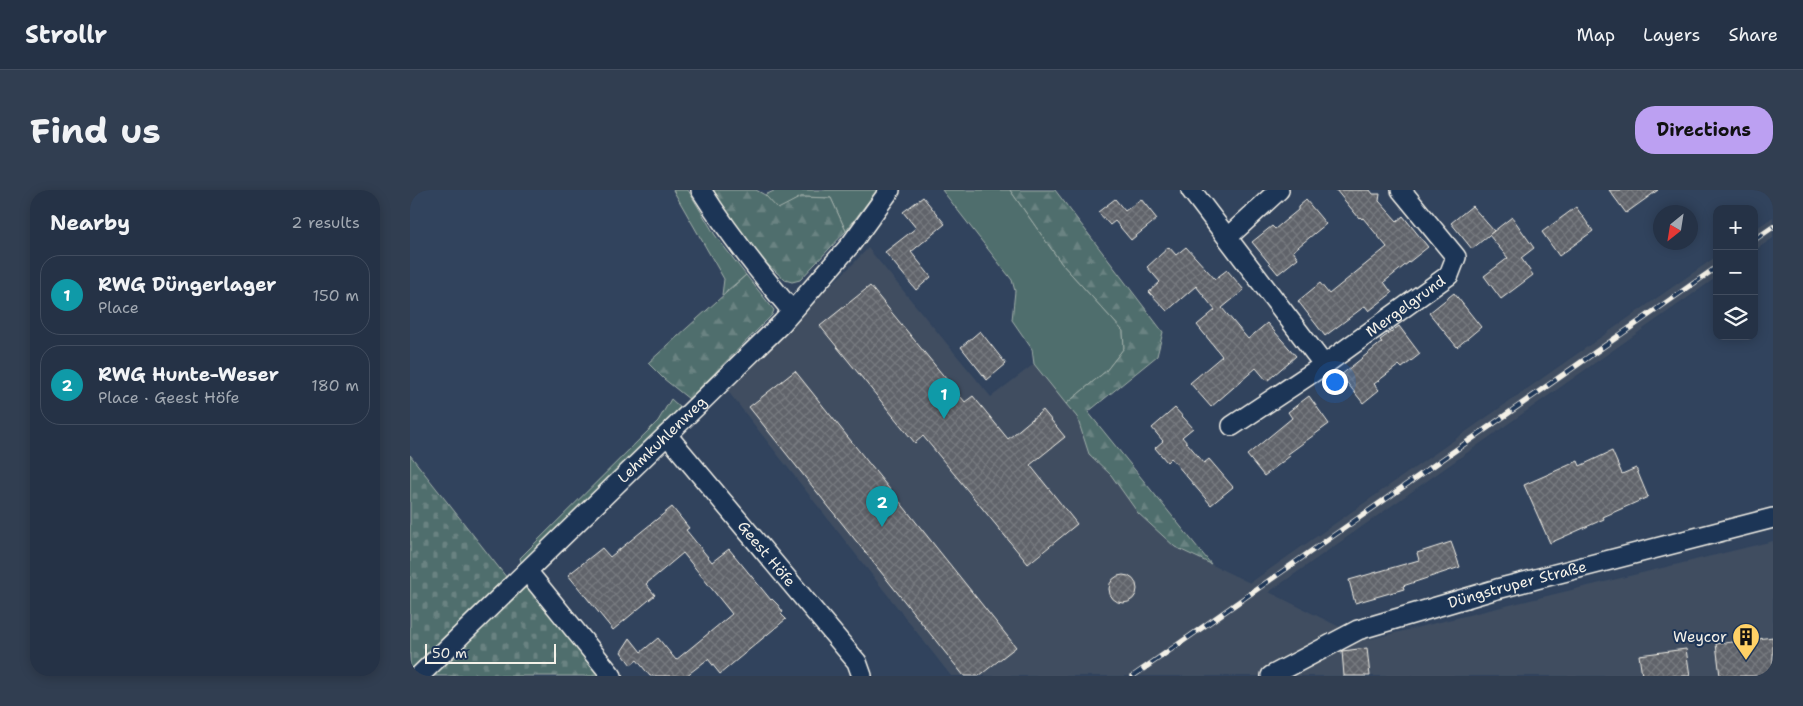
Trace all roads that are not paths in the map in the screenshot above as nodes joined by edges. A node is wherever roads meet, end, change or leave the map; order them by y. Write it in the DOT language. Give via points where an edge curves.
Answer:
graph roads {
  1 [pos="701,190"];
  2 [pos="890,190"];
  3 [pos="1191,190"];
  4 [pos="1279,190"];
  5 [pos="1401,190"];
  6 [pos="1228,237"];
  7 [pos="792,311"];
  8 [pos="1324,365"];
  9 [pos="1232,426"];
  10 [pos="666,435"];
  11 [pos="1773,518"];
  12 [pos="528,571"];
  13 [pos="419,676"];
  14 [pos="612,676"];
  15 [pos="862,676"];
  16 [pos="1271,676"];
  1 -- 7 [label="street" via="751,262"];
  2 -- 7 [label="street, Lehmkuhlenweg" via="851,244"];
  3 -- 6 [label="street"];
  4 -- 6 [label="street"];
  5 -- 8 [label="street, Mergelgrund" via="1456,257 1450,275"];
  6 -- 8 [label="street"];
  7 -- 10 [label="street, Lehmkuhlenweg"];
  8 -- 9 [label="street, Mergelgrund"];
  10 -- 12 [label="street, Lehmkuhlenweg"];
  10 -- 15 [label="street, Geest Höfe" via="857,662"];
  11 -- 16 [label="street, Düngstruper Straße" via="1497,589 1358,630"];
  12 -- 13 [label="street, Lehmkuhlenweg"];
  12 -- 14 [label="street"];
}
